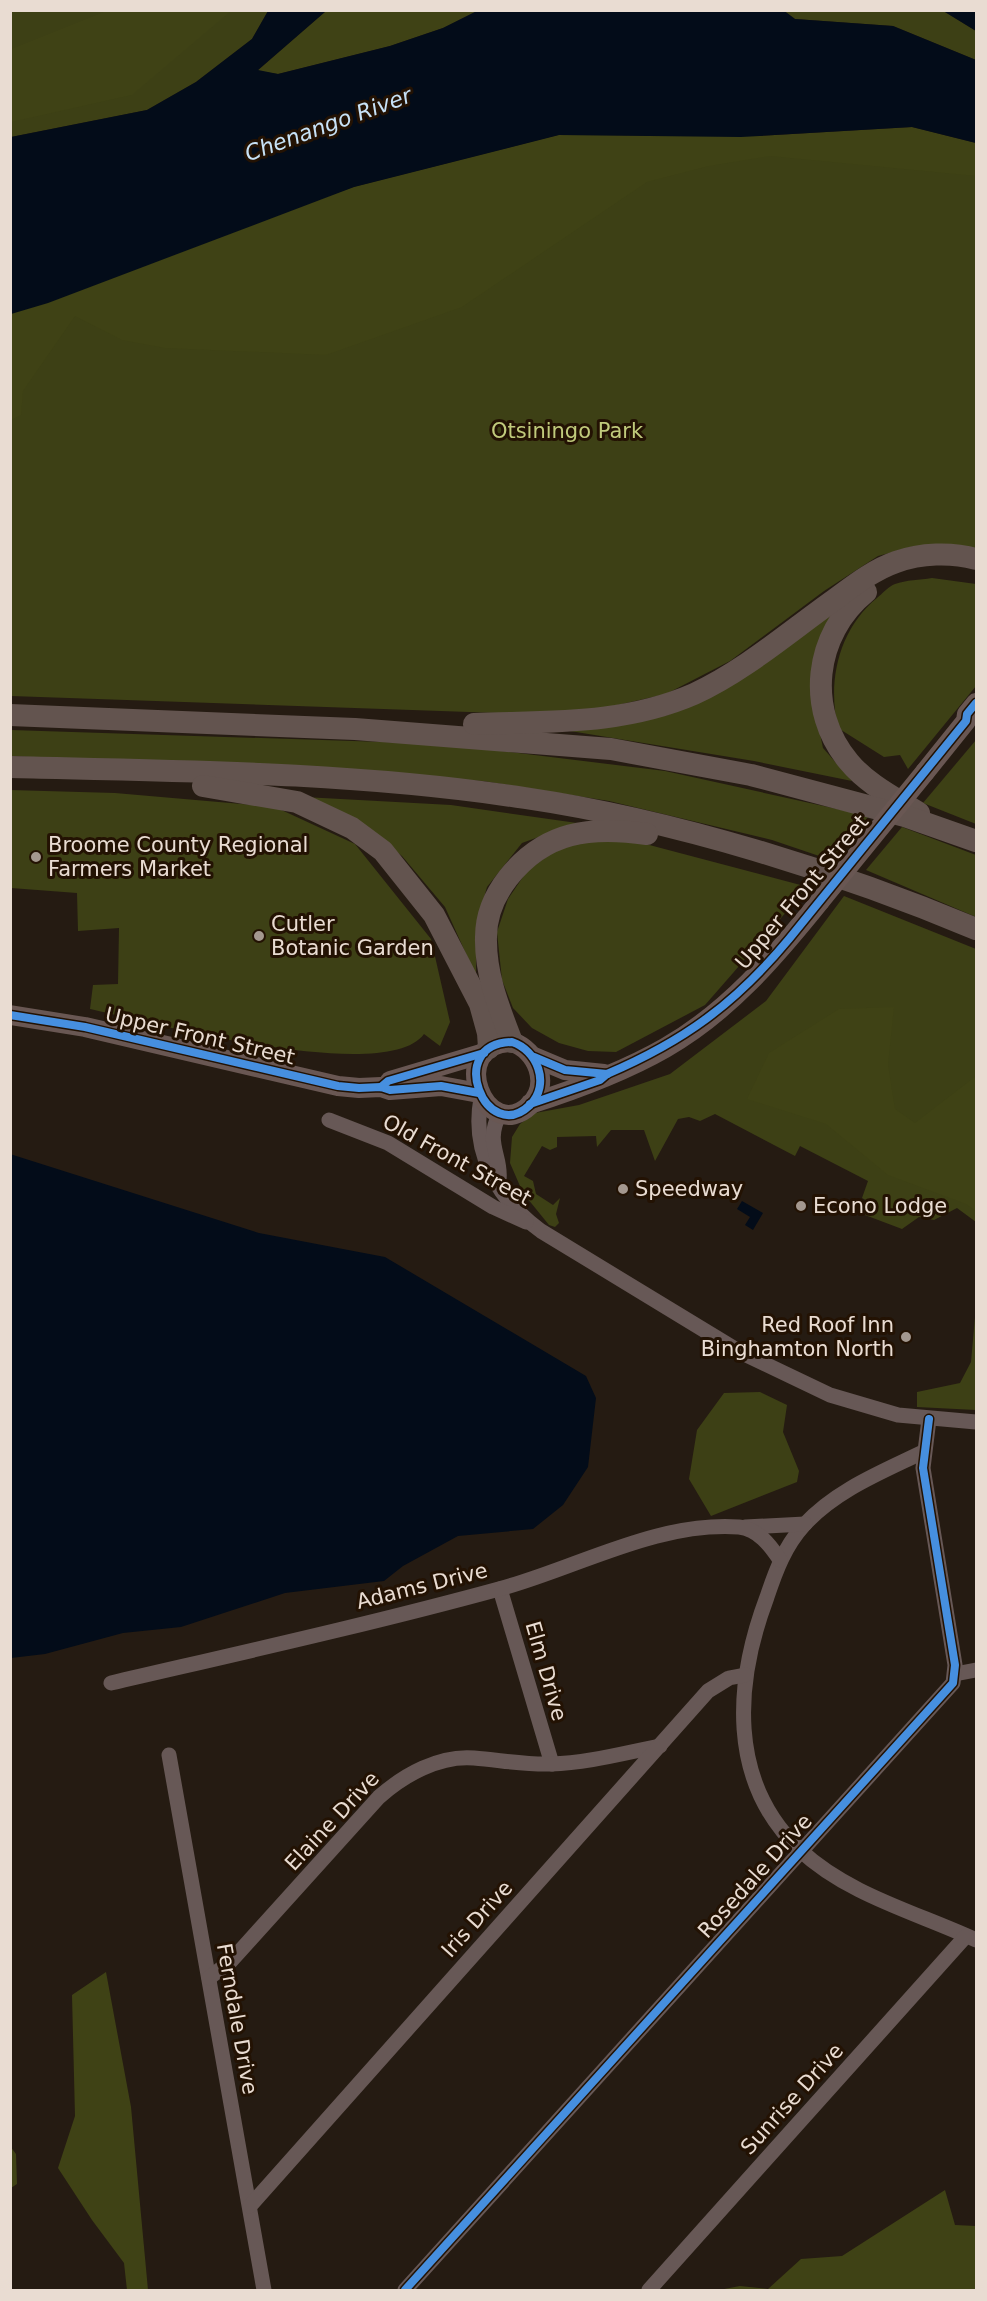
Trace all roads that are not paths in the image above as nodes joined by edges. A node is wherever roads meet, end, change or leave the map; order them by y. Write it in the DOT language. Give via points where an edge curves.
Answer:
graph roads {
  1 [pos="976,559"];
  2 [pos="976,572"];
  3 [pos="976,703"];
  4 [pos="10,715"];
  5 [pos="971,718"];
  6 [pos="356,729"];
  7 [pos="10,767"];
  8 [pos="53,768"];
  9 [pos="948,831"];
  10 [pos="976,841"];
  11 [pos="722,842"];
  12 [pos="976,929"];
  13 [pos="10,1015"];
  14 [pos="512,1042"];
  15 [pos="487,1051"];
  16 [pos="534,1057"];
  17 [pos="607,1074"];
  18 [pos="381,1087"];
  19 [pos="480,1095"];
  20 [pos="530,1104"];
  21 [pos="500,1113"];
  22 [pos="328,1120"];
  23 [pos="499,1183"];
  24 [pos="532,1224"];
  25 [pos="929,1419"];
  26 [pos="976,1422"];
  27 [pos="923,1452"];
  28 [pos="805,1524"];
  29 [pos="741,1527"];
  30 [pos="780,1560"];
  31 [pos="500,1589"];
  32 [pos="976,1670"];
  33 [pos="955,1674"];
  34 [pos="745,1675"];
  35 [pos="111,1683"];
  36 [pos="660,1746"];
  37 [pos="169,1755"];
  38 [pos="552,1764"];
  39 [pos="801,1851"];
  40 [pos="971,1938"];
  41 [pos="209,1978"];
  42 [pos="250,2206"];
  43 [pos="264,2290"];
  44 [pos="405,2290"];
  45 [pos="649,2290"];
  1 -- 6 [label="highway" via="950,554 915,556 894,563 869,575 740,667 695,693 659,707 603,719 540,724"];
  2 -- 9 [label="highway" via="960,567 913,568 871,587 843,613 834,628 820,678 820,696 831,734 850,763 890,795"];
  3 -- 5 [label="main road, Upper Front Street" via="967,714"];
  4 -- 6 [label="highway"];
  5 -- 17 [label="main road, Upper Front Street, bridge" via="770,962 728,1003 664,1049"];
  6 -- 9 [label="highway" via="654,755 751,775"];
  7 -- 8 [label="highway"];
  8 -- 11 [label="highway" via="405,783 609,813"];
  8 -- 15 [label="highway" via="233,790 297,802 352,828 383,851 434,915 480,1004 488,1033"];
  9 -- 10 [label="highway"];
  11 -- 12 [label="highway" via="838,877"];
  11 -- 14 [label="highway" via="601,830 553,840 518,865 492,902 486,938 491,983"];
  13 -- 18 [label="main road, Upper Front Street" via="85,1027 338,1086"];
  14 -- 15 [label="main road, Upper Front Street"];
  14 -- 16 [label="main road, Upper Front Street"];
  15 -- 18 [label="main road, Upper Front Street" via="387,1081"];
  15 -- 19 [label="main road" via="476,1072"];
  16 -- 17 [label="main road, Upper Front Street" via="565,1070"];
  16 -- 20 [label="main road" via="540,1082"];
  17 -- 20 [label="main road, Upper Front Street" via="600,1080"];
  18 -- 19 [label="main road, Upper Front Street" via="390,1090 441,1086"];
  19 -- 21 [label="main road, Upper Front Street"];
  19 -- 23 [label="street, Old Front Street" via="480,1149 490,1176"];
  20 -- 21 [label="main road, Upper Front Street" via="516,1113"];
  21 -- 23 [label="street, Old Front Street" via="493,1141"];
  22 -- 24 [label="street, Old Front Street" via="388,1143 493,1207"];
  23 -- 24 [label="street, Old Front Street"];
  24 -- 25 [label="street, Old Front Street" via="785,1376 876,1410"];
  25 -- 26 [label="street, Old Front Street"];
  25 -- 27 [label="street"];
  27 -- 28 [label="street" via="857,1484"];
  27 -- 33 [label="street"];
  28 -- 29 [label="street, Adams Drive"];
  28 -- 30 [label="street"];
  29 -- 30 [label="street" via="762,1538"];
  29 -- 31 [label="street, Adams Drive" via="700,1527 674,1533"];
  30 -- 34 [label="street" via="758,1620"];
  31 -- 35 [label="street, Adams Drive"];
  31 -- 38 [label="street, Elm Drive"];
  32 -- 33 [label="street"];
  33 -- 39 [label="street, Rosedale Drive" via="953,1683"];
  34 -- 36 [label="street, Iris Drive" via="715,1685"];
  34 -- 39 [label="street" via="741,1710 752,1773 775,1820"];
  36 -- 38 [label="street, Elaine Drive"];
  36 -- 42 [label="street, Iris Drive"];
  37 -- 41 [label="street, Ferndale Drive"];
  38 -- 41 [label="street, Elaine Drive" via="472,1758 447,1761 407,1776 379,1797 231,1961"];
  39 -- 40 [label="street" via="827,1871 868,1893"];
  39 -- 44 [label="street, Rosedale Drive"];
  40 -- 45 [label="street, Sunrise Drive"];
  41 -- 42 [label="street, Ferndale Drive"];
  42 -- 43 [label="street, Ferndale Drive"];
}
